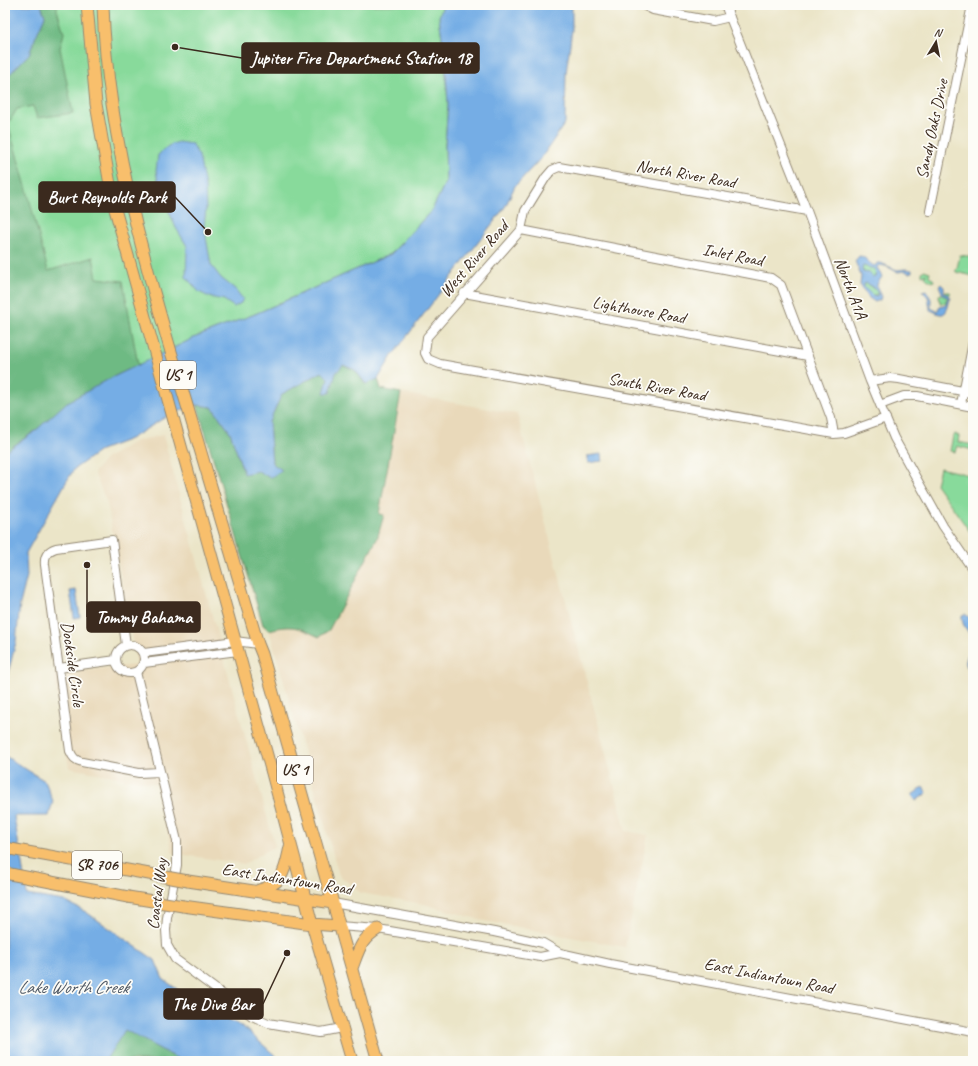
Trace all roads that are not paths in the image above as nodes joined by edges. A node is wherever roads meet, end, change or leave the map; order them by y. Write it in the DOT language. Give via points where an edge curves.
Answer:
graph roads {
  1 [pos="87,5"];
  2 [pos="103,5"];
  3 [pos="643,5"];
  4 [pos="725,5"];
  5 [pos="972,5"];
  6 [pos="730,17"];
  7 [pos="559,167"];
  8 [pos="807,211"];
  9 [pos="930,212"];
  10 [pos="521,230"];
  11 [pos="464,293"];
  12 [pos="973,342"];
  13 [pos="425,353"];
  14 [pos="808,356"];
  15 [pos="870,381"];
  16 [pos="964,391"];
  17 [pos="973,393"];
  18 [pos="961,404"];
  19 [pos="880,405"];
  20 [pos="973,407"];
  21 [pos="886,418"];
  22 [pos="834,434"];
  23 [pos="973,570"];
  24 [pos="258,644"];
  25 [pos="126,645"];
  26 [pos="236,646"];
  27 [pos="144,653"];
  28 [pos="116,660"];
  29 [pos="144,663"];
  30 [pos="59,668"];
  31 [pos="136,672"];
  32 [pos="160,772"];
  33 [pos="290,843"];
  34 [pos="5,848"];
  35 [pos="5,873"];
  36 [pos="256,891"];
  37 [pos="306,898"];
  38 [pos="333,903"];
  39 [pos="312,924"];
  40 [pos="339,926"];
  41 [pos="378,929"];
  42 [pos="560,953"];
  43 [pos="352,968"];
  44 [pos="342,1028"];
  45 [pos="973,1032"];
  46 [pos="352,1061"];
  47 [pos="378,1061"];
  1 -- 26 [label="main road, US 1" via="95,96 115,209"];
  2 -- 24 [label="main road, US 1" via="110,95 119,151 140,242"];
  3 -- 6 [label="street" via="653,10 713,21"];
  4 -- 6 [label="street, North A1A"];
  5 -- 9 [label="street, Sandy Oaks Drive"];
  6 -- 8 [label="street, North A1A"];
  7 -- 8 [label="street, North River Road"];
  7 -- 10 [label="street, West River Road" via="552,170 525,211"];
  8 -- 15 [label="street, North A1A"];
  10 -- 11 [label="street, West River Road"];
  10 -- 14 [label="street, Inlet Road" via="771,278 781,285"];
  11 -- 13 [label="street, West River Road" via="427,337"];
  11 -- 14 [label="street, Lighthouse Road"];
  12 -- 16 [label="street"];
  13 -- 22 [label="street, South River Road" via="428,359 440,364"];
  14 -- 22 [label="street, Inlet Road" via="831,418"];
  15 -- 16 [label="street" via="890,378"];
  15 -- 19 [label="street, North A1A"];
  16 -- 17 [label="street"];
  16 -- 18 [label="street"];
  18 -- 19 [label="street" via="904,396"];
  18 -- 20 [label="street"];
  19 -- 21 [label="street, North A1A"];
  21 -- 22 [label="street, South River Road"];
  21 -- 23 [label="street, North A1A" via="894,438 943,526"];
  24 -- 26 [label="street"];
  24 -- 38 [label="main road, US 1"];
  25 -- 27 [label="street" via="134,645"];
  25 -- 28 [label="street" via="118,652"];
  25 -- 30 [label="street, Dockside Circle" via="112,540 56,548 46,555 45,565"];
  26 -- 27 [label="street"];
  26 -- 29 [label="street"];
  26 -- 33 [label="main road, US 1"];
  27 -- 29 [label="street"];
  28 -- 30 [label="street"];
  28 -- 31 [label="street" via="124,672"];
  29 -- 31 [label="street"];
  30 -- 32 [label="street, Dockside Circle" via="72,757 82,762 139,772"];
  31 -- 32 [label="street, Coastal Way"];
  32 -- 44 [label="street, Coastal Way" via="177,841 177,865 167,918 166,945 176,959 252,1016 268,1023 321,1032"];
  33 -- 36 [label="main road" via="281,878 267,889"];
  33 -- 37 [label="main road, US 1"];
  34 -- 36 [label="main road, East Indiantown Road / SR 706, bridge"];
  35 -- 39 [label="main road, East Indiantown Road / SR 706, bridge" via="183,906"];
  36 -- 37 [label="main road, East Indiantown Road / SR 706"];
  37 -- 38 [label="main road, East Indiantown Road / SR 706"];
  37 -- 39 [label="main road, US 1"];
  38 -- 40 [label="main road, US 1"];
  38 -- 42 [label="street, East Indiantown Road" via="494,932 543,943"];
  39 -- 40 [label="main road, East Indiantown Road / SR 706"];
  39 -- 44 [label="main road, US 1"];
  40 -- 41 [label="street, East Indiantown Road"];
  40 -- 43 [label="main road, US 1"];
  41 -- 42 [label="street, East Indiantown Road" via="540,957"];
  41 -- 43 [label="main road" via="363,940"];
  42 -- 45 [label="street, East Indiantown Road"];
  43 -- 47 [label="main road, US 1"];
  44 -- 46 [label="main road, US 1"];
}
